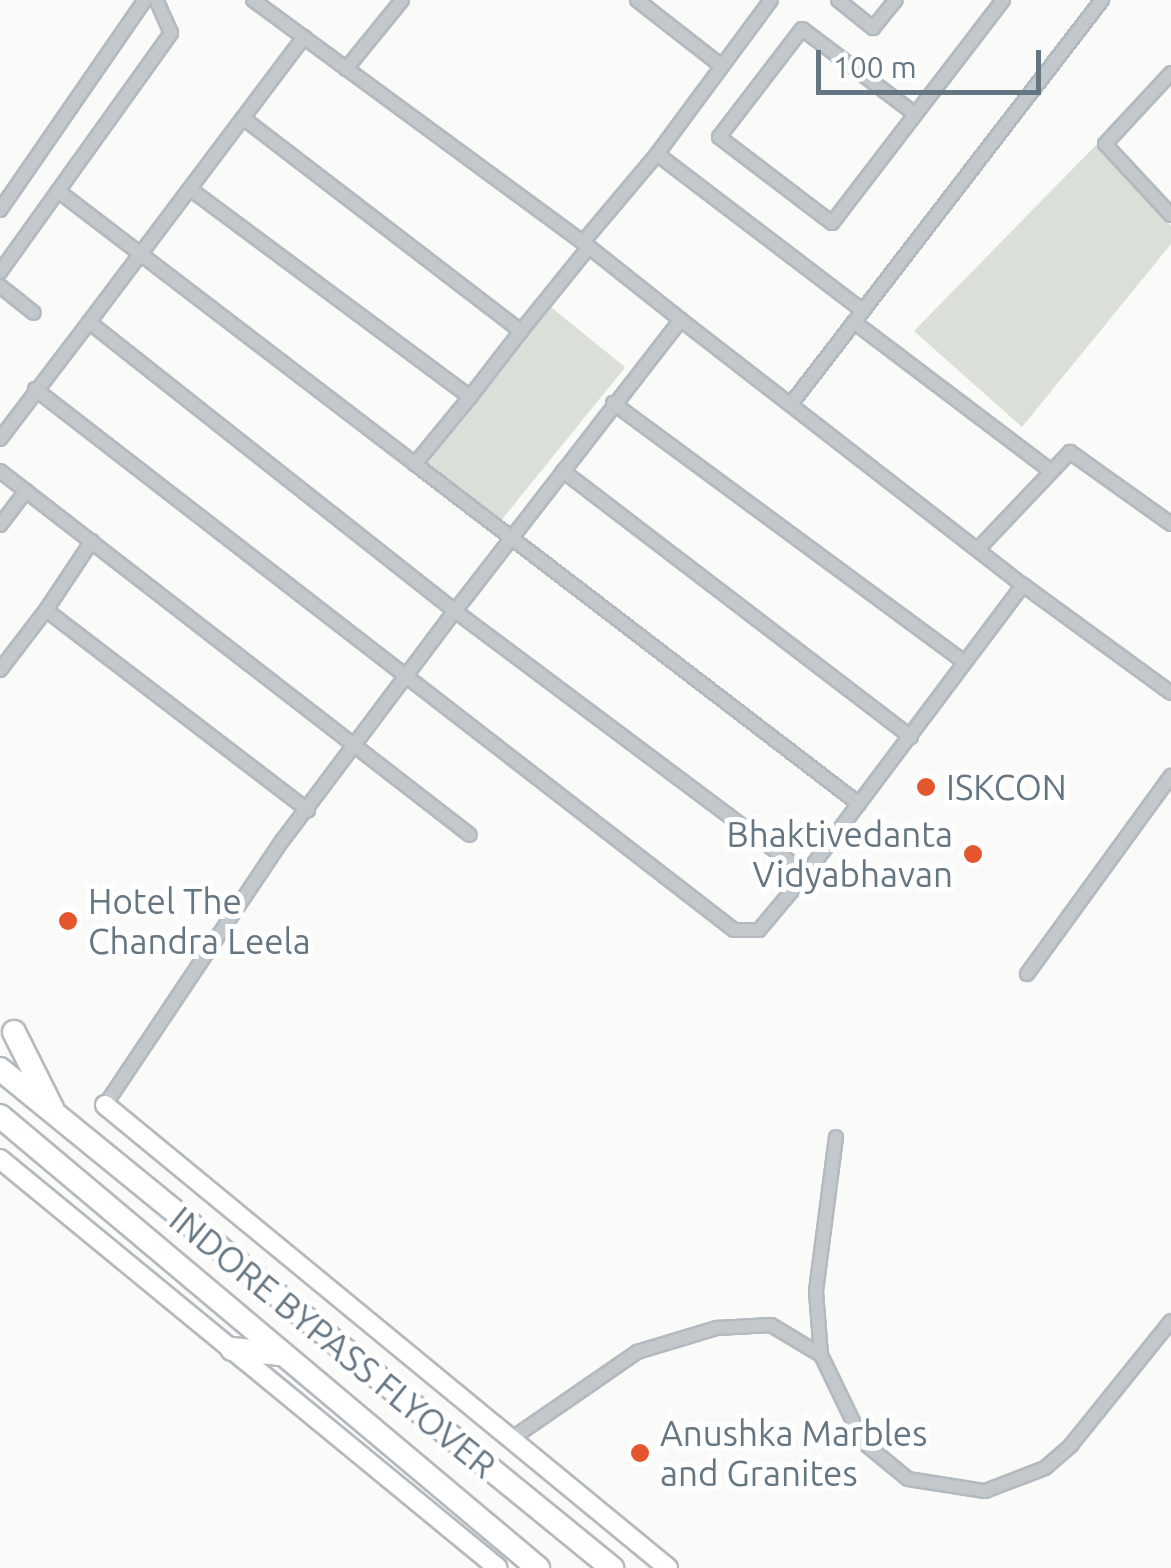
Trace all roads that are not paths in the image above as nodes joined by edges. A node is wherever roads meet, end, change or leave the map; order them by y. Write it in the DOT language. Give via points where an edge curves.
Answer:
graph roads {
  1 [pos="145,0"];
  2 [pos="156,0"];
  3 [pos="254,0"];
  4 [pos="402,0"];
  5 [pos="637,0"];
  6 [pos="771,0"];
  7 [pos="838,0"];
  8 [pos="896,0"];
  9 [pos="1003,0"];
  10 [pos="1102,0"];
  11 [pos="304,36"];
  12 [pos="719,64"];
  13 [pos="346,68"];
  14 [pos="1171,73"];
  15 [pos="915,114"];
  16 [pos="243,118"];
  17 [pos="657,154"];
  18 [pos="190,189"];
  19 [pos="58,191"];
  20 [pos="0,210"];
  21 [pos="1171,215"];
  22 [pos="586,245"];
  23 [pos="141,255"];
  24 [pos="0,272"];
  25 [pos="0,286"];
  26 [pos="34,314"];
  27 [pos="858,316"];
  28 [pos="680,320"];
  29 [pos="89,322"];
  30 [pos="521,331"];
  31 [pos="35,389"];
  32 [pos="470,397"];
  33 [pos="613,403"];
  34 [pos="791,404"];
  35 [pos="0,439"];
  36 [pos="416,464"];
  37 [pos="1047,468"];
  38 [pos="0,470"];
  39 [pos="563,471"];
  40 [pos="26,492"];
  41 [pos="1171,524"];
  42 [pos="0,525"];
  43 [pos="511,534"];
  44 [pos="92,541"];
  45 [pos="978,549"];
  46 [pos="1023,585"];
  47 [pos="46,610"];
  48 [pos="454,611"];
  49 [pos="964,662"];
  50 [pos="0,670"];
  51 [pos="406,675"];
  52 [pos="1171,693"];
  53 [pos="911,736"];
  54 [pos="356,745"];
  55 [pos="1171,776"];
  56 [pos="859,804"];
  57 [pos="308,810"];
  58 [pos="470,835"];
  59 [pos="806,874"];
  60 [pos="1028,974"];
  61 [pos="7,1026"];
  62 [pos="0,1069"];
  63 [pos="105,1106"];
  64 [pos="56,1115"];
  65 [pos="0,1116"];
  66 [pos="836,1137"];
  67 [pos="0,1158"];
  68 [pos="1171,1321"];
  69 [pos="232,1349"];
  70 [pos="280,1354"];
  71 [pos="821,1355"];
  72 [pos="514,1438"];
  73 [pos="498,1568"];
  74 [pos="538,1568"];
  75 [pos="612,1568"];
  76 [pos="668,1568"];
  1 -- 20 [label="street"];
  2 -- 19 [label="street" via="171,33"];
  3 -- 11 [label="street"];
  4 -- 13 [label="street"];
  5 -- 12 [label="street"];
  6 -- 12 [label="street"];
  7 -- 8 [label="street" via="873,28"];
  9 -- 15 [label="street"];
  10 -- 27 [label="street"];
  11 -- 13 [label="street"];
  11 -- 16 [label="street"];
  12 -- 17 [label="street"];
  13 -- 22 [label="street"];
  14 -- 21 [label="street" via="1106,144"];
  15 -- 15 [label="street" via="832,223 720,138 802,30"];
  16 -- 18 [label="street"];
  16 -- 30 [label="street"];
  17 -- 22 [label="street"];
  17 -- 27 [label="street"];
  18 -- 23 [label="street"];
  18 -- 32 [label="street"];
  19 -- 23 [label="street"];
  19 -- 24 [label="street"];
  22 -- 28 [label="street"];
  22 -- 30 [label="street"];
  23 -- 29 [label="street"];
  23 -- 36 [label="street"];
  25 -- 26 [label="street"];
  27 -- 34 [label="street"];
  27 -- 37 [label="street"];
  28 -- 33 [label="street"];
  28 -- 34 [label="street"];
  29 -- 31 [label="street"];
  29 -- 48 [label="street"];
  30 -- 32 [label="street"];
  31 -- 35 [label="street"];
  31 -- 51 [label="street"];
  32 -- 36 [label="street"];
  33 -- 39 [label="street"];
  33 -- 49 [label="street"];
  34 -- 45 [label="street"];
  36 -- 43 [label="street"];
  37 -- 41 [label="street" via="1077,454"];
  37 -- 45 [label="street"];
  38 -- 40 [label="street"];
  39 -- 43 [label="street"];
  39 -- 53 [label="street"];
  40 -- 42 [label="street"];
  40 -- 44 [label="street"];
  43 -- 48 [label="street"];
  43 -- 56 [label="street"];
  44 -- 47 [label="street"];
  44 -- 54 [label="street"];
  45 -- 46 [label="street"];
  46 -- 49 [label="street"];
  46 -- 52 [label="street"];
  47 -- 50 [label="street"];
  47 -- 57 [label="street"];
  48 -- 51 [label="street"];
  48 -- 59 [label="street"];
  49 -- 53 [label="street"];
  51 -- 54 [label="street"];
  51 -- 59 [label="street" via="734,930 760,930"];
  53 -- 56 [label="street"];
  54 -- 57 [label="street"];
  54 -- 58 [label="street"];
  55 -- 60 [label="street"];
  56 -- 59 [label="street"];
  57 -- 63 [label="street"];
  61 -- 64 [label="highway"];
  62 -- 64 [label="highway, INDORE BYPASS FLYOVER"];
  63 -- 72 [label="street"];
  64 -- 75 [label="highway, INDORE BYPASS FLYOVER"];
  65 -- 70 [label="highway, INDORE BYPASS FLYOVER"];
  66 -- 71 [label="street" via="816,1291"];
  67 -- 69 [label="street"];
  68 -- 71 [label="street" via="1071,1446 1045,1468 985,1491 908,1479 863,1442"];
  69 -- 70 [label="highway"];
  69 -- 73 [label="street"];
  70 -- 74 [label="highway, INDORE BYPASS FLYOVER"];
  71 -- 72 [label="street" via="772,1325 716,1328 637,1352"];
  72 -- 76 [label="street"];
}
